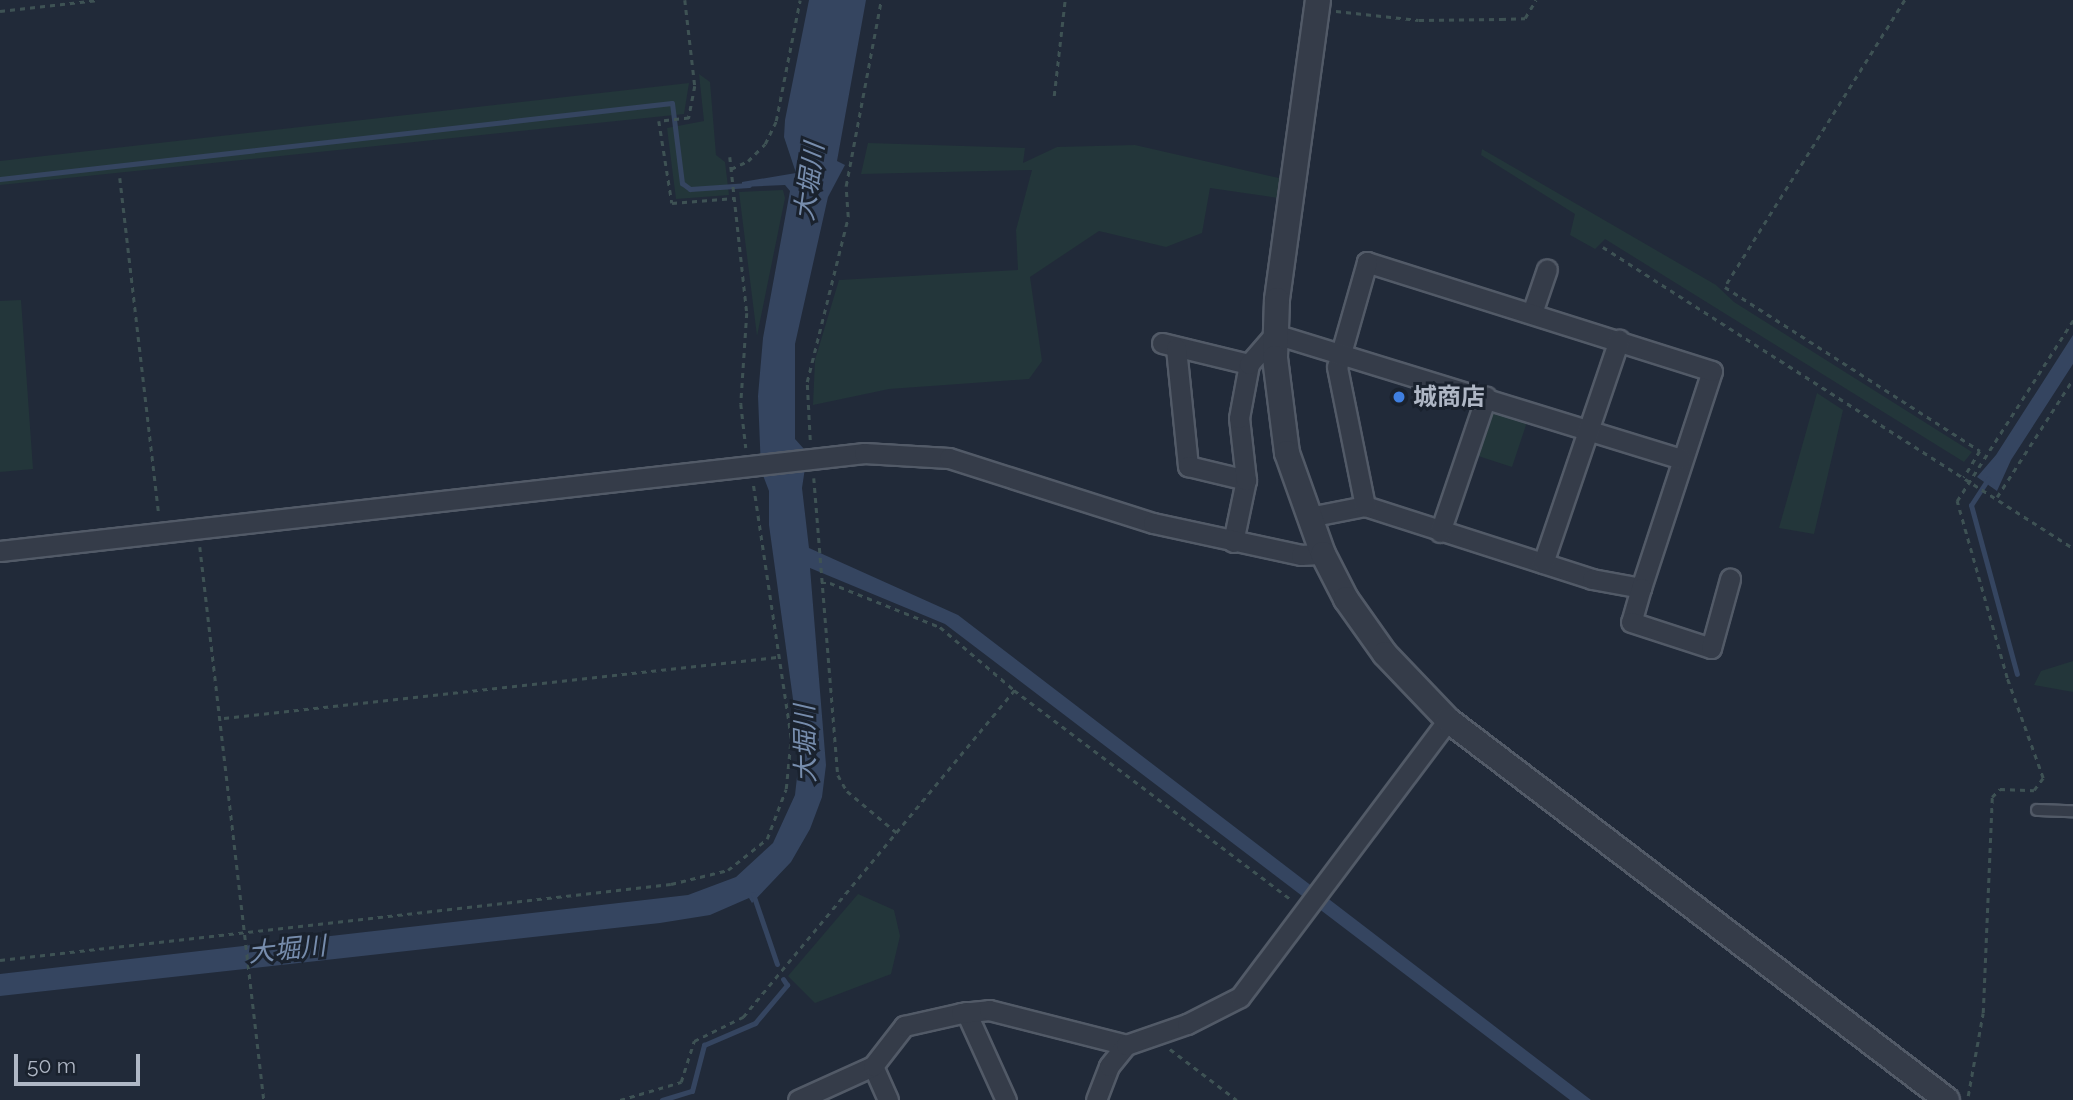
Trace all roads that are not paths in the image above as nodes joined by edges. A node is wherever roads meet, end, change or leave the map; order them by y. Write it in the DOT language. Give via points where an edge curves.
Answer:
graph roads {
  1 [pos="1317,4"];
  2 [pos="1547,269"];
  3 [pos="1532,313"];
  4 [pos="1275,334"];
  5 [pos="1619,340"];
  6 [pos="1340,354"];
  7 [pos="1249,364"];
  8 [pos="1486,397"];
  9 [pos="1589,430"];
  10 [pos="1681,459"];
  11 [pos="1246,480"];
  12 [pos="1365,506"];
  13 [pos="1309,517"];
  14 [pos="1440,531"];
  15 [pos="1233,542"];
  16 [pos="0,551"];
  17 [pos="1323,554"];
  18 [pos="1544,563"];
  19 [pos="1730,579"];
  20 [pos="1641,588"];
  21 [pos="1448,720"];
  22 [pos="2038,810"];
  23 [pos="2073,811"];
  24 [pos="966,1012"];
  25 [pos="1126,1045"];
  26 [pos="873,1066"];
  27 [pos="798,1100"];
  28 [pos="888,1100"];
  29 [pos="1006,1100"];
  30 [pos="1096,1100"];
  31 [pos="1947,1100"];
  1 -- 4 [label="street"];
  2 -- 3 [label="street"];
  3 -- 5 [label="street"];
  3 -- 6 [label="street" via="1367,262"];
  4 -- 6 [label="street"];
  4 -- 7 [label="street"];
  4 -- 13 [label="street" via="1287,453"];
  5 -- 9 [label="street"];
  5 -- 10 [label="street" via="1712,371"];
  6 -- 8 [label="street"];
  6 -- 12 [label="street" via="1337,367"];
  7 -- 11 [label="street" via="1239,418"];
  7 -- 11 [label="street" via="1169,345 1188,466"];
  8 -- 9 [label="street"];
  8 -- 14 [label="street"];
  9 -- 10 [label="street"];
  9 -- 18 [label="street"];
  10 -- 20 [label="street"];
  11 -- 15 [label="street"];
  12 -- 13 [label="street"];
  12 -- 14 [label="street"];
  13 -- 17 [label="street"];
  14 -- 18 [label="street"];
  15 -- 16 [label="street" via="1153,523 949,458 864,453"];
  15 -- 17 [label="street"];
  17 -- 21 [label="street" via="1363,626"];
  18 -- 20 [label="street"];
  19 -- 20 [label="street" via="1711,648 1631,622"];
  21 -- 25 [label="street" via="1240,997 1155,1037"];
  21 -- 31 [label="street"];
  22 -- 23 [label="lane"];
  24 -- 25 [label="street" via="989,1010"];
  24 -- 26 [label="street" via="904,1026"];
  24 -- 29 [label="street"];
  25 -- 30 [label="street" via="1110,1066"];
  26 -- 27 [label="street"];
  26 -- 28 [label="street"];
}
